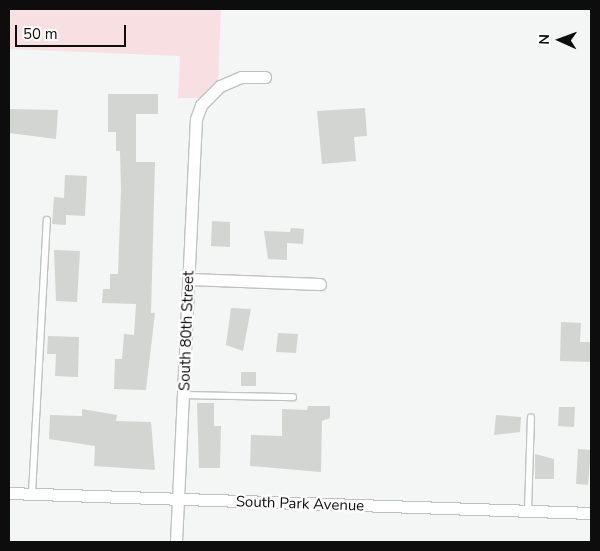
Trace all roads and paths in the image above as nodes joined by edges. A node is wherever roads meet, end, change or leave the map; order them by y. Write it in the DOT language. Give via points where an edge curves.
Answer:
graph roads {
  1 [pos="265,77"];
  2 [pos="47,220"];
  3 [pos="189,279"];
  4 [pos="320,284"];
  5 [pos="184,395"];
  6 [pos="293,397"];
  7 [pos="530,418"];
  8 [pos="9,493"];
  9 [pos="32,494"];
  10 [pos="177,500"];
  11 [pos="528,511"];
  12 [pos="591,513"];
  13 [pos="176,542"];
  1 -- 3 [label="street, South 80th Street" via="241,77 220,86 201,105 196,119"];
  2 -- 9 [label="lane"];
  3 -- 4 [label="street"];
  3 -- 5 [label="street, South 80th Street"];
  5 -- 6 [label="lane"];
  5 -- 10 [label="street, South 80th Street"];
  7 -- 11 [label="lane"];
  8 -- 9 [label="street, South Park Avenue"];
  9 -- 10 [label="street, South Park Avenue"];
  10 -- 11 [label="street, South Park Avenue"];
  10 -- 13 [label="street, South 80th Street"];
  11 -- 12 [label="street, South Park Avenue"];
}
